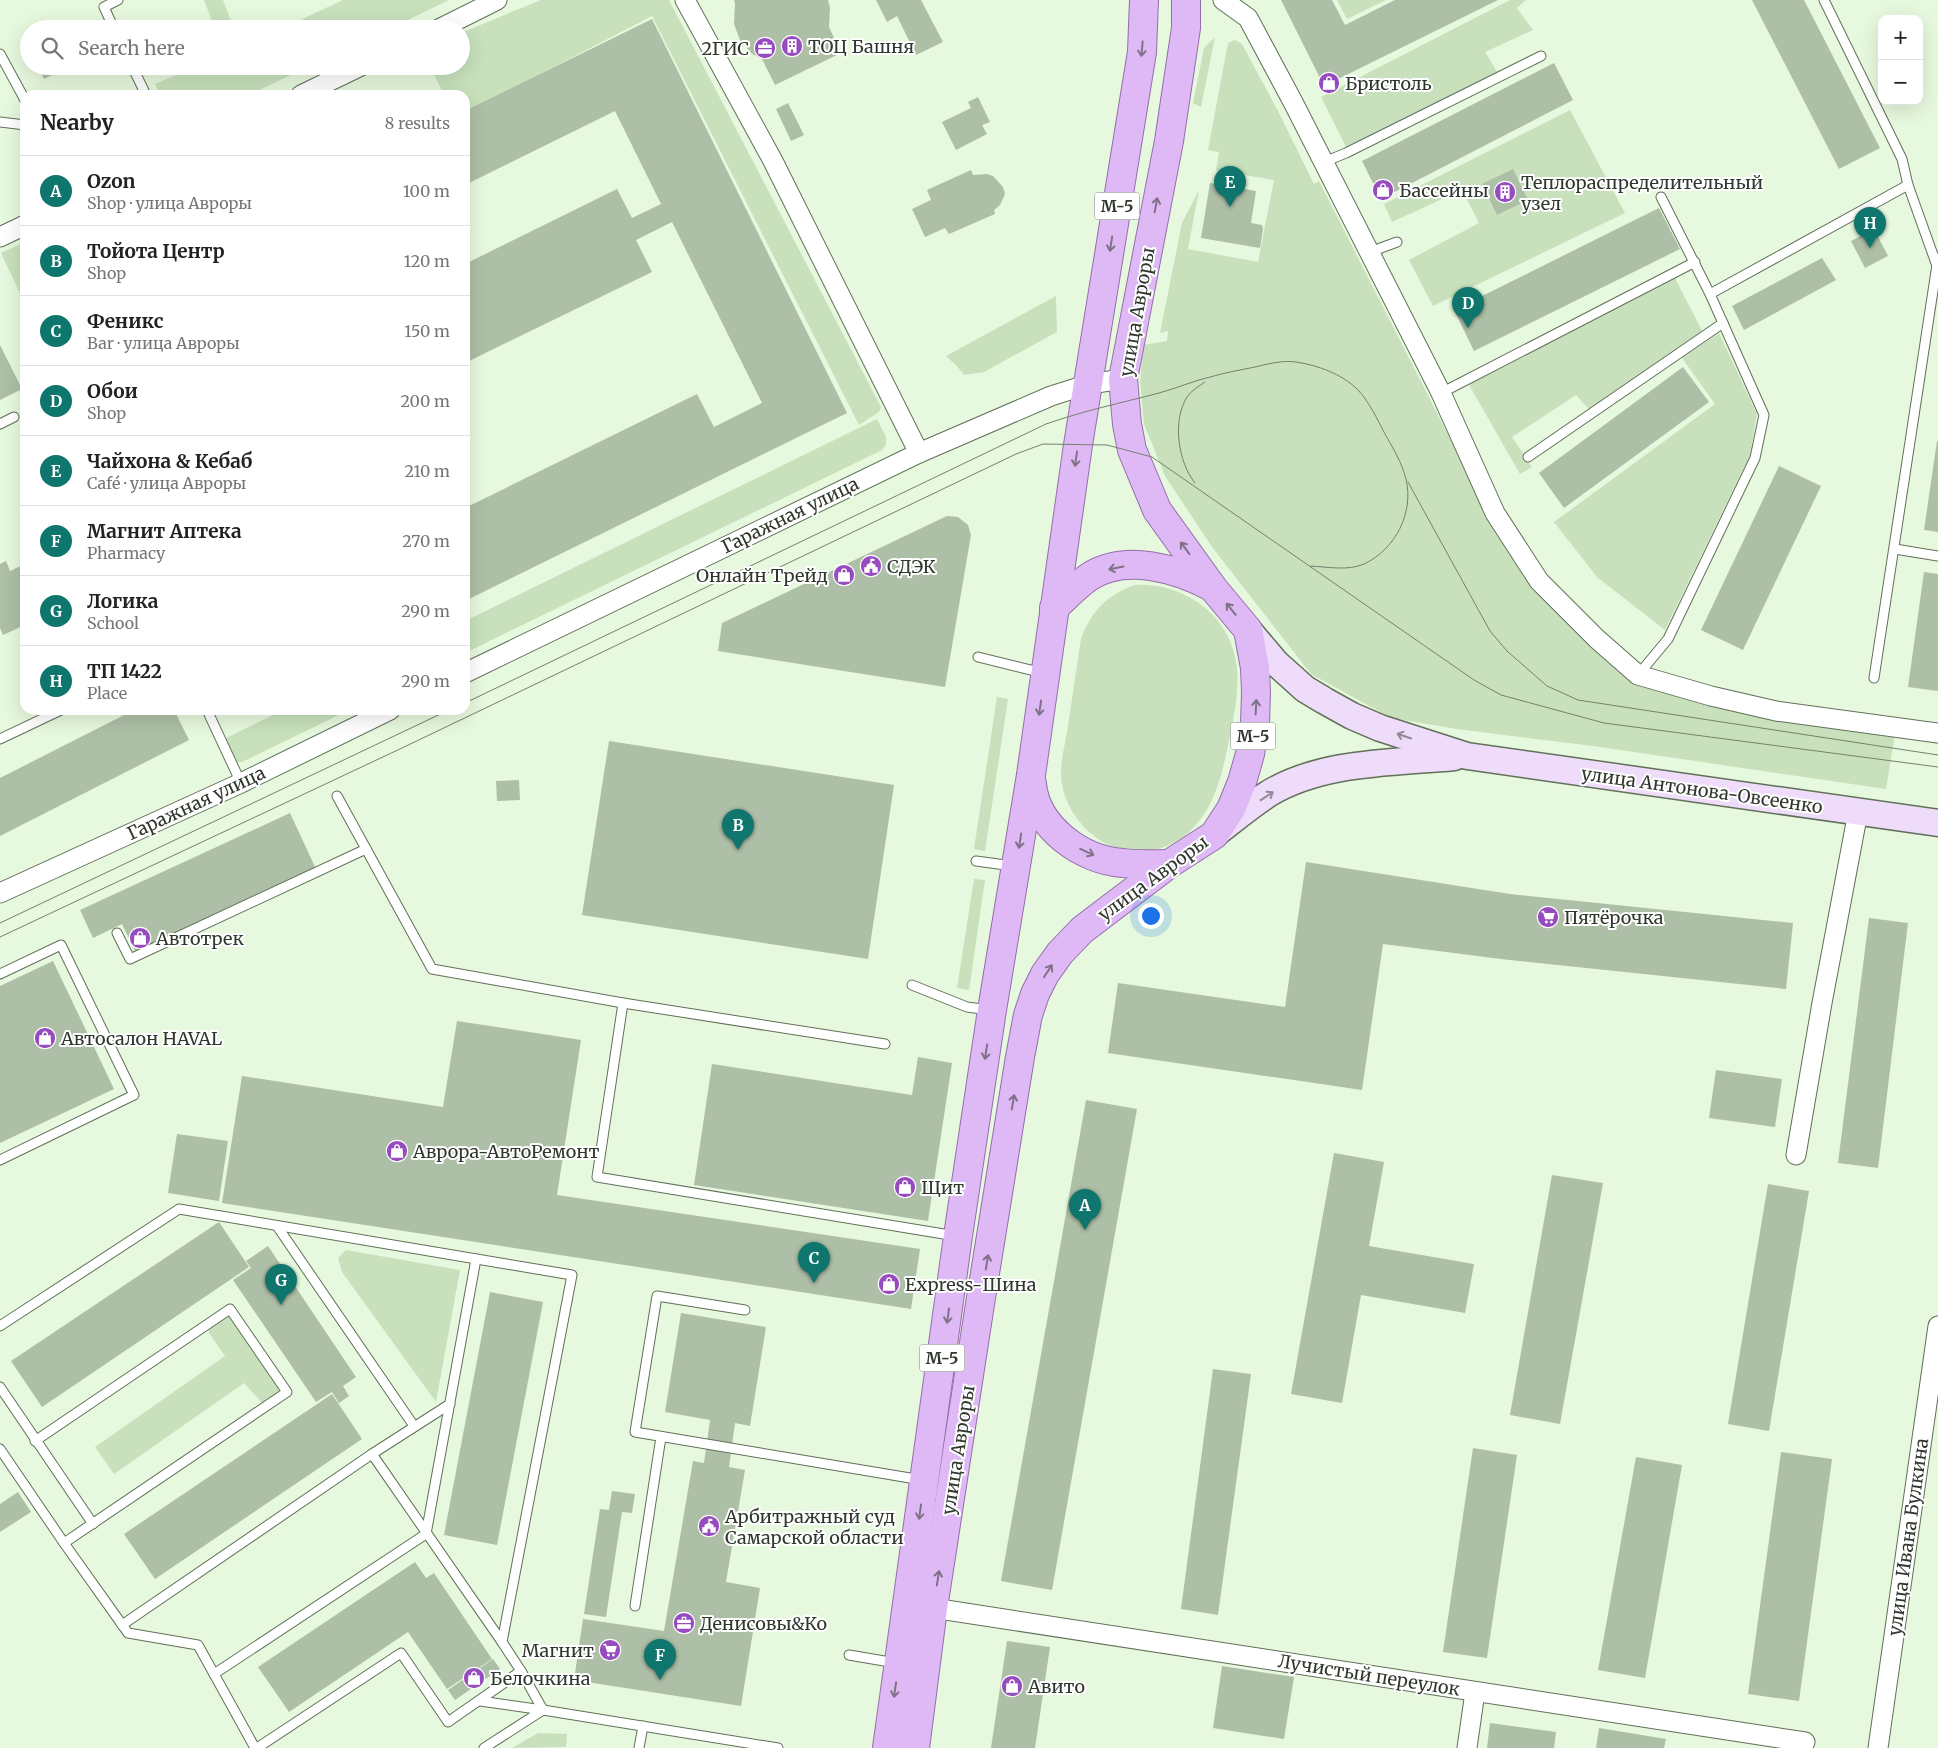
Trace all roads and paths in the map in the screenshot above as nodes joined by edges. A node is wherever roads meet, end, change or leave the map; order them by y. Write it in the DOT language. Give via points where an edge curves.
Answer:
graph roads {
  1 [pos="118,0"];
  2 [pos="497,0"];
  3 [pos="685,0"];
  4 [pos="1144,0"];
  5 [pos="1186,0"];
  6 [pos="1223,0"];
  7 [pos="1824,0"];
  8 [pos="110,20"];
  9 [pos="457,20"];
  10 [pos="0,54"];
  11 [pos="1541,56"];
  12 [pos="136,75"];
  13 [pos="342,75"];
  14 [pos="144,90"];
  15 [pos="311,90"];
  16 [pos="20,91"];
  17 [pos="0,122"];
  18 [pos="20,124"];
  19 [pos="1324,162"];
  20 [pos="1908,185"];
  21 [pos="1661,196"];
  22 [pos="20,227"];
  23 [pos="0,236"];
  24 [pos="1397,242"];
  25 [pos="1370,252"];
  26 [pos="1695,262"];
  27 [pos="1938,263"];
  28 [pos="1710,294"];
  29 [pos="1723,323"];
  30 [pos="1124,379"];
  31 [pos="1089,384"];
  32 [pos="1441,393"];
  33 [pos="14,417"];
  34 [pos="0,424"];
  35 [pos="919,453"];
  36 [pos="1528,457"];
  37 [pos="1895,549"];
  38 [pos="1938,556"];
  39 [pos="1214,588"];
  40 [pos="1054,608"];
  41 [pos="1248,630"];
  42 [pos="978,657"];
  43 [pos="470,672"];
  44 [pos="1045,674"];
  45 [pos="1638,675"];
  46 [pos="1874,678"];
  47 [pos="50,715"];
  48 [pos="210,715"];
  49 [pos="380,715"];
  50 [pos="1938,733"];
  51 [pos="0,739"];
  52 [pos="1467,756"];
  53 [pos="1031,775"];
  54 [pos="241,782"];
  55 [pos="337,796"];
  56 [pos="1858,812"];
  57 [pos="1938,823"];
  58 [pos="1214,835"];
  59 [pos="366,849"];
  60 [pos="976,861"];
  61 [pos="1169,864"];
  62 [pos="1016,867"];
  63 [pos="0,893"];
  64 [pos="117,933"];
  65 [pos="0,974"];
  66 [pos="912,985"];
  67 [pos="623,1003"];
  68 [pos="992,1010"];
  69 [pos="885,1044"];
  70 [pos="1796,1155"];
  71 [pos="0,1160"];
  72 [pos="277,1226"];
  73 [pos="958,1236"];
  74 [pos="476,1259"];
  75 [pos="744,1310"];
  76 [pos="0,1326"];
  77 [pos="1938,1326"];
  78 [pos="0,1387"];
  79 [pos="450,1404"];
  80 [pos="414,1426"];
  81 [pos="661,1437"];
  82 [pos="35,1441"];
  83 [pos="0,1449"];
  84 [pos="372,1454"];
  85 [pos="924,1481"];
  86 [pos="93,1524"];
  87 [pos="426,1534"];
  88 [pos="64,1543"];
  89 [pos="635,1606"];
  90 [pos="934,1608"];
  91 [pos="122,1626"];
  92 [pos="502,1642"];
  93 [pos="849,1655"];
  94 [pos="899,1664"];
  95 [pos="520,1671"];
  96 [pos="214,1674"];
  97 [pos="1475,1692"];
  98 [pos="480,1701"];
  99 [pos="543,1710"];
  100 [pos="643,1726"];
  101 [pos="1805,1742"];
  102 [pos="256,1748"];
  103 [pos="484,1748"];
  104 [pos="639,1748"];
  105 [pos="778,1748"];
  106 [pos="887,1748"];
  107 [pos="915,1748"];
  108 [pos="1467,1748"];
  109 [pos="1878,1748"];
  1 -- 8 [label="lane" via="104,7"];
  2 -- 9 [label="street"];
  3 -- 35 [label="street" via="773,161"];
  4 -- 31 [label="main road, улица Авроры / М-5, one-way" via="1142,52"];
  30 -- 5 [label="main road, улица Авроры / М-5, one-way" via="1172,121 1186,28"];
  6 -- 19 [label="street" via="1248,18"];
  7 -- 20 [label="lane" via="1902,159"];
  10 -- 16 [label="lane"];
  11 -- 19 [label="lane"];
  12 -- 14 [label="lane"];
  13 -- 15 [label="street"];
  17 -- 18 [label="lane"];
  19 -- 25 [label="street"];
  20 -- 27 [label="lane"];
  20 -- 28 [label="lane"];
  21 -- 26 [label="lane"];
  22 -- 23 [label="street"];
  24 -- 25 [label="lane"];
  25 -- 32 [label="street"];
  26 -- 28 [label="lane"];
  26 -- 32 [label="lane"];
  27 -- 37 [label="lane"];
  28 -- 29 [label="lane"];
  29 -- 36 [label="lane"];
  29 -- 45 [label="lane" via="1764,415 1756,458 1668,639"];
  30 -- 31 [label="street, Гаражная улица"];
  39 -- 30 [label="main road, улица Авроры / М-5, one-way" via="1157,510 1132,450 1126,424"];
  31 -- 35 [label="street, Гаражная улица" via="1050,396"];
  31 -- 40 [label="main road, улица Авроры / М-5, one-way"];
  32 -- 45 [label="street" via="1495,513 1538,581"];
  33 -- 34 [label="lane"];
  35 -- 43 [label="street, Гаражная улица"];
  37 -- 38 [label="lane"];
  37 -- 46 [label="lane"];
  39 -- 40 [label="main road, one-way" via="1192,576 1130,565 1090,576"];
  41 -- 39 [label="main road, улица Авроры / М-5, one-way"];
  40 -- 44 [label="main road, улица Авроры / М-5"];
  52 -- 41 [label="main road, улица Антонова-Овсеенко, one-way" via="1380,728 1304,689"];
  58 -- 41 [label="main road, улица Авроры / М-5, one-way" via="1242,782 1254,731 1255,668"];
  42 -- 44 [label="lane"];
  44 -- 53 [label="main road, улица Авроры / М-5, one-way"];
  45 -- 50 [label="street" via="1776,710"];
  47 -- 51 [label="lane"];
  48 -- 54 [label="lane"];
  49 -- 54 [label="street, Гаражная улица"];
  52 -- 56 [label="main road, улица Антонова-Овсеенко"];
  58 -- 52 [label="main road, улица Антонова-Овсеенко, one-way" via="1269,794 1296,781 1353,767"];
  53 -- 61 [label="main road, one-way" via="1038,810 1046,822 1072,844 1105,860"];
  53 -- 62 [label="main road, улица Авроры / М-5, one-way"];
  54 -- 63 [label="street, Гаражная улица"];
  55 -- 59 [label="lane"];
  56 -- 57 [label="main road, улица Антонова-Овсеенко"];
  56 -- 70 [label="street"];
  58 -- 61 [label="main road, улица Авроры / М-5"];
  59 -- 64 [label="lane" via="130,959"];
  59 -- 67 [label="lane" via="432,969"];
  60 -- 62 [label="lane"];
  90 -- 61 [label="main road, улица Авроры / М-5, one-way" via="1028,1015 1045,974 1060,953 1082,930"];
  62 -- 68 [label="main road, улица Авроры / М-5"];
  65 -- 71 [label="lane" via="61,945 134,1095"];
  66 -- 68 [label="lane" via="967,1008"];
  67 -- 69 [label="lane"];
  67 -- 73 [label="lane" via="597,1177"];
  68 -- 73 [label="main road, улица Авроры / М-5, one-way"];
  72 -- 74 [label="lane"];
  72 -- 76 [label="lane" via="179,1209"];
  72 -- 80 [label="lane"];
  73 -- 85 [label="main road, улица Авроры / М-5, one-way"];
  74 -- 79 [label="lane"];
  74 -- 92 [label="lane" via="572,1275"];
  75 -- 81 [label="lane" via="657,1296 635,1432"];
  77 -- 109 [label="street, улица Ивана Булкина"];
  78 -- 82 [label="lane"];
  79 -- 80 [label="lane"];
  79 -- 87 [label="lane"];
  80 -- 84 [label="lane"];
  81 -- 85 [label="lane"];
  81 -- 89 [label="lane"];
  82 -- 86 [label="lane"];
  82 -- 86 [label="lane" via="230,1308 287,1392"];
  83 -- 88 [label="lane"];
  84 -- 87 [label="lane"];
  84 -- 91 [label="lane"];
  85 -- 94 [label="main road, улица Авроры / М-5, one-way"];
  86 -- 88 [label="lane"];
  87 -- 92 [label="lane"];
  87 -- 96 [label="lane"];
  88 -- 91 [label="lane"];
  90 -- 97 [label="street, Лучистый переулок"];
  90 -- 107 [label="main road, улица Авроры / М-5"];
  91 -- 96 [label="lane" via="128,1633 198,1646"];
  92 -- 95 [label="lane"];
  93 -- 94 [label="lane"];
  94 -- 106 [label="main road, улица Авроры / М-5, one-way"];
  95 -- 98 [label="lane"];
  95 -- 99 [label="lane"];
  96 -- 102 [label="lane"];
  97 -- 101 [label="street, Лучистый переулок"];
  97 -- 108 [label="street"];
  98 -- 99 [label="lane"];
  98 -- 102 [label="lane" via="448,1722 401,1653"];
  99 -- 100 [label="lane"];
  99 -- 103 [label="lane"];
  100 -- 104 [label="lane"];
  100 -- 105 [label="lane"];
}
